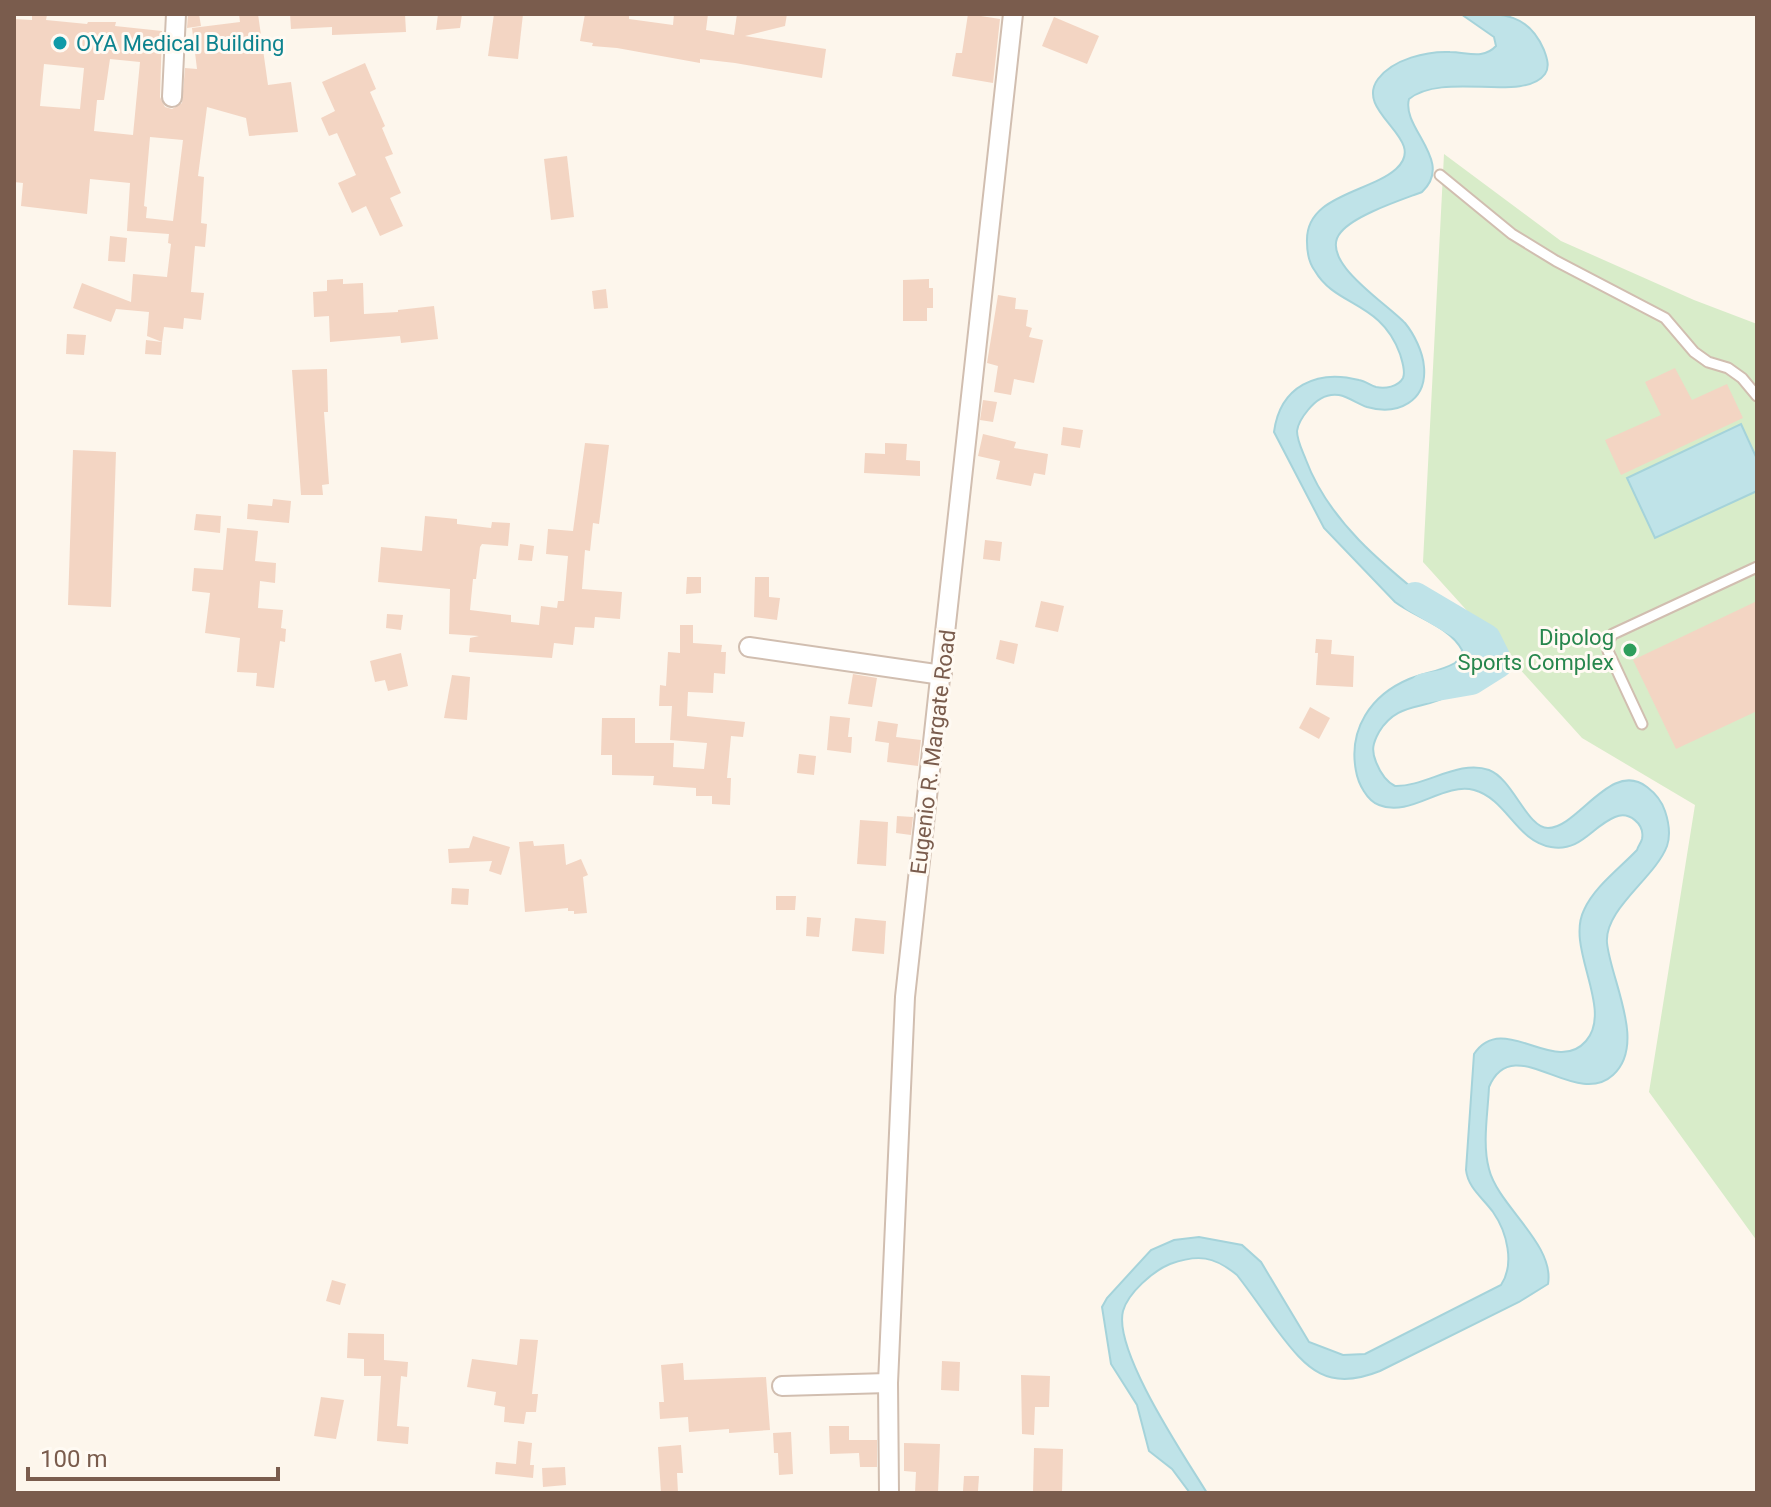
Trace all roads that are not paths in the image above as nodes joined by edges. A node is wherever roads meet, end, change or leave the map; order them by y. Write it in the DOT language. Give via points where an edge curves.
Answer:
graph roads {
  1 [pos="176,14"];
  2 [pos="1013,14"];
  3 [pos="172,97"];
  4 [pos="1440,175"];
  5 [pos="1757,396"];
  6 [pos="1757,567"];
  7 [pos="749,647"];
  8 [pos="942,675"];
  9 [pos="1642,724"];
  10 [pos="888,1383"];
  11 [pos="782,1386"];
  12 [pos="889,1493"];
  1 -- 3 [label="street"];
  2 -- 8 [label="street, Eugenio R. Margate Road"];
  4 -- 5 [label="lane" via="1512,234 1665,318 1694,352 1728,368"];
  6 -- 9 [label="lane" via="1613,634 1607,642"];
  7 -- 8 [label="street"];
  8 -- 10 [label="street, Eugenio R. Margate Road" via="905,997"];
  10 -- 11 [label="street"];
  10 -- 12 [label="street, Eugenio R. Margate Road"];
}
